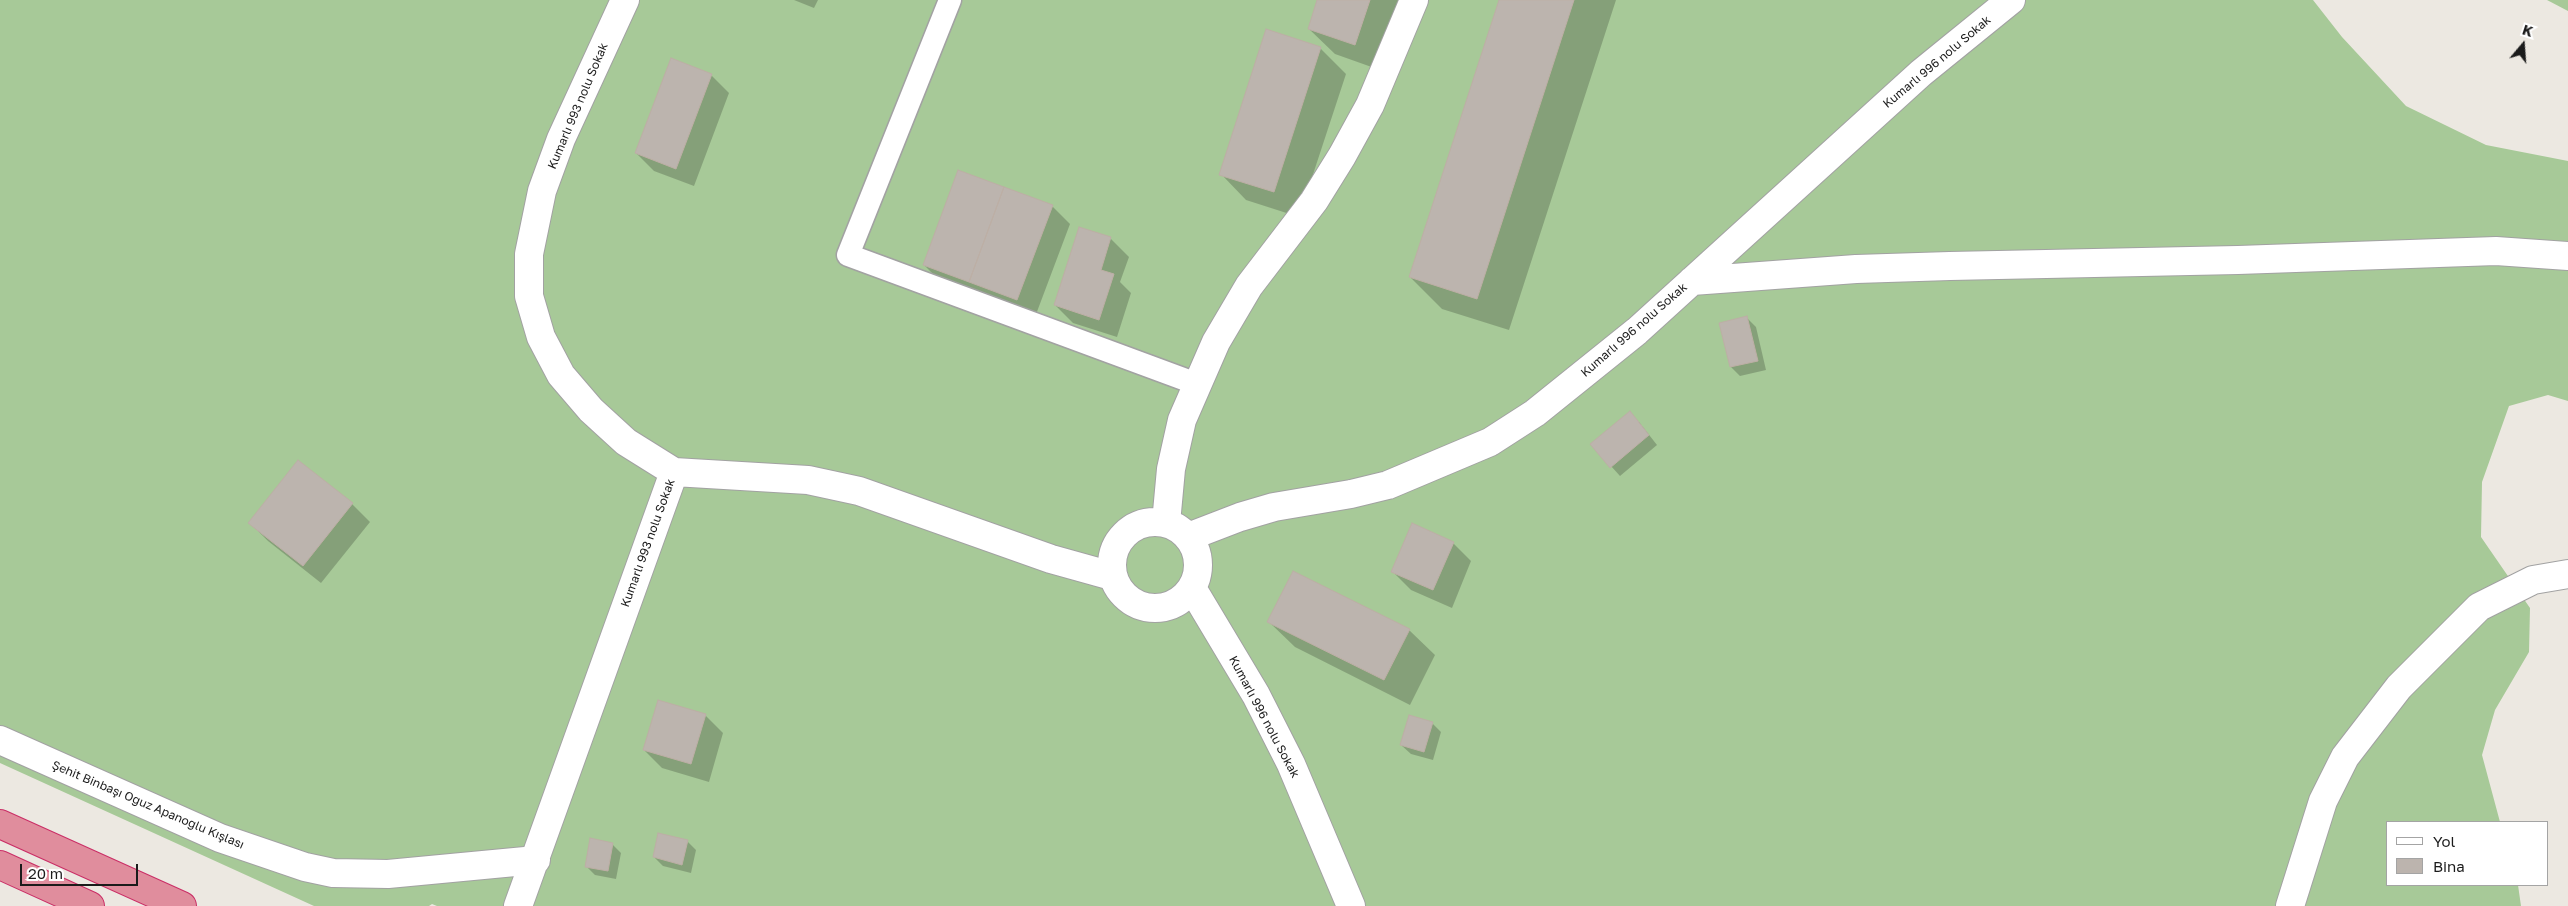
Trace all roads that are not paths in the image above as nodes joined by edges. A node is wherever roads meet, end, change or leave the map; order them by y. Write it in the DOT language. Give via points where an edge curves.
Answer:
graph roads {
  1 [pos="625,0"];
  2 [pos="950,0"];
  3 [pos="1414,0"];
  4 [pos="2011,0"];
  5 [pos="2568,256"];
  6 [pos="1692,281"];
  7 [pos="1197,384"];
  8 [pos="674,472"];
  9 [pos="1177,530"];
  10 [pos="2568,574"];
  11 [pos="1112,576"];
  12 [pos="1192,588"];
  13 [pos="0,740"];
  14 [pos="0,824"];
  15 [pos="536,860"];
  16 [pos="0,865"];
  17 [pos="90,906"];
  18 [pos="182,906"];
  19 [pos="518,906"];
  20 [pos="1351,906"];
  21 [pos="2290,906"];
  1 -- 8 [label="street, Kumarlı 993 nolu Sokak" via="561,139 542,191 529,254 529,296 541,337 561,374 591,410 626,442"];
  2 -- 7 [label="lane" via="848,255"];
  3 -- 7 [label="street" via="1370,105 1342,156 1314,201 1249,286 1216,342"];
  4 -- 6 [label="street, Kumarlı 996 nolu Sokak" via="1921,73"];
  5 -- 6 [label="street" via="2496,251 1941,266"];
  6 -- 9 [label="street, Kumarlı 996 nolu Sokak" via="1637,331 1535,413 1490,442 1388,485"];
  7 -- 9 [label="street" via="1182,420 1171,469"];
  8 -- 11 [label="street" via="808,480 859,491"];
  8 -- 15 [label="street, Kumarlı 993 nolu Sokak"];
  9 -- 11 [label="street" via="1150,521 1136,525 1115,546 1111,560"];
  9 -- 12 [label="street" via="1195,549 1197,576"];
  10 -- 21 [label="street" via="2533,580 2479,607 2399,687 2345,757 2323,802"];
  11 -- 12 [label="street" via="1118,589 1142,607 1171,605"];
  12 -- 20 [label="street, Kumarlı 996 nolu Sokak" via="1256,695 1292,764"];
  13 -- 15 [label="street, Şehit Binbaşı Oğuz Apanoğlu Kışlası" via="220,838 305,868 334,873 388,874"];
  14 -- 18 [label="highway"];
  15 -- 19 [label="street, Kumarlı 993 nolu Sokak"];
  16 -- 17 [label="highway"];
}
